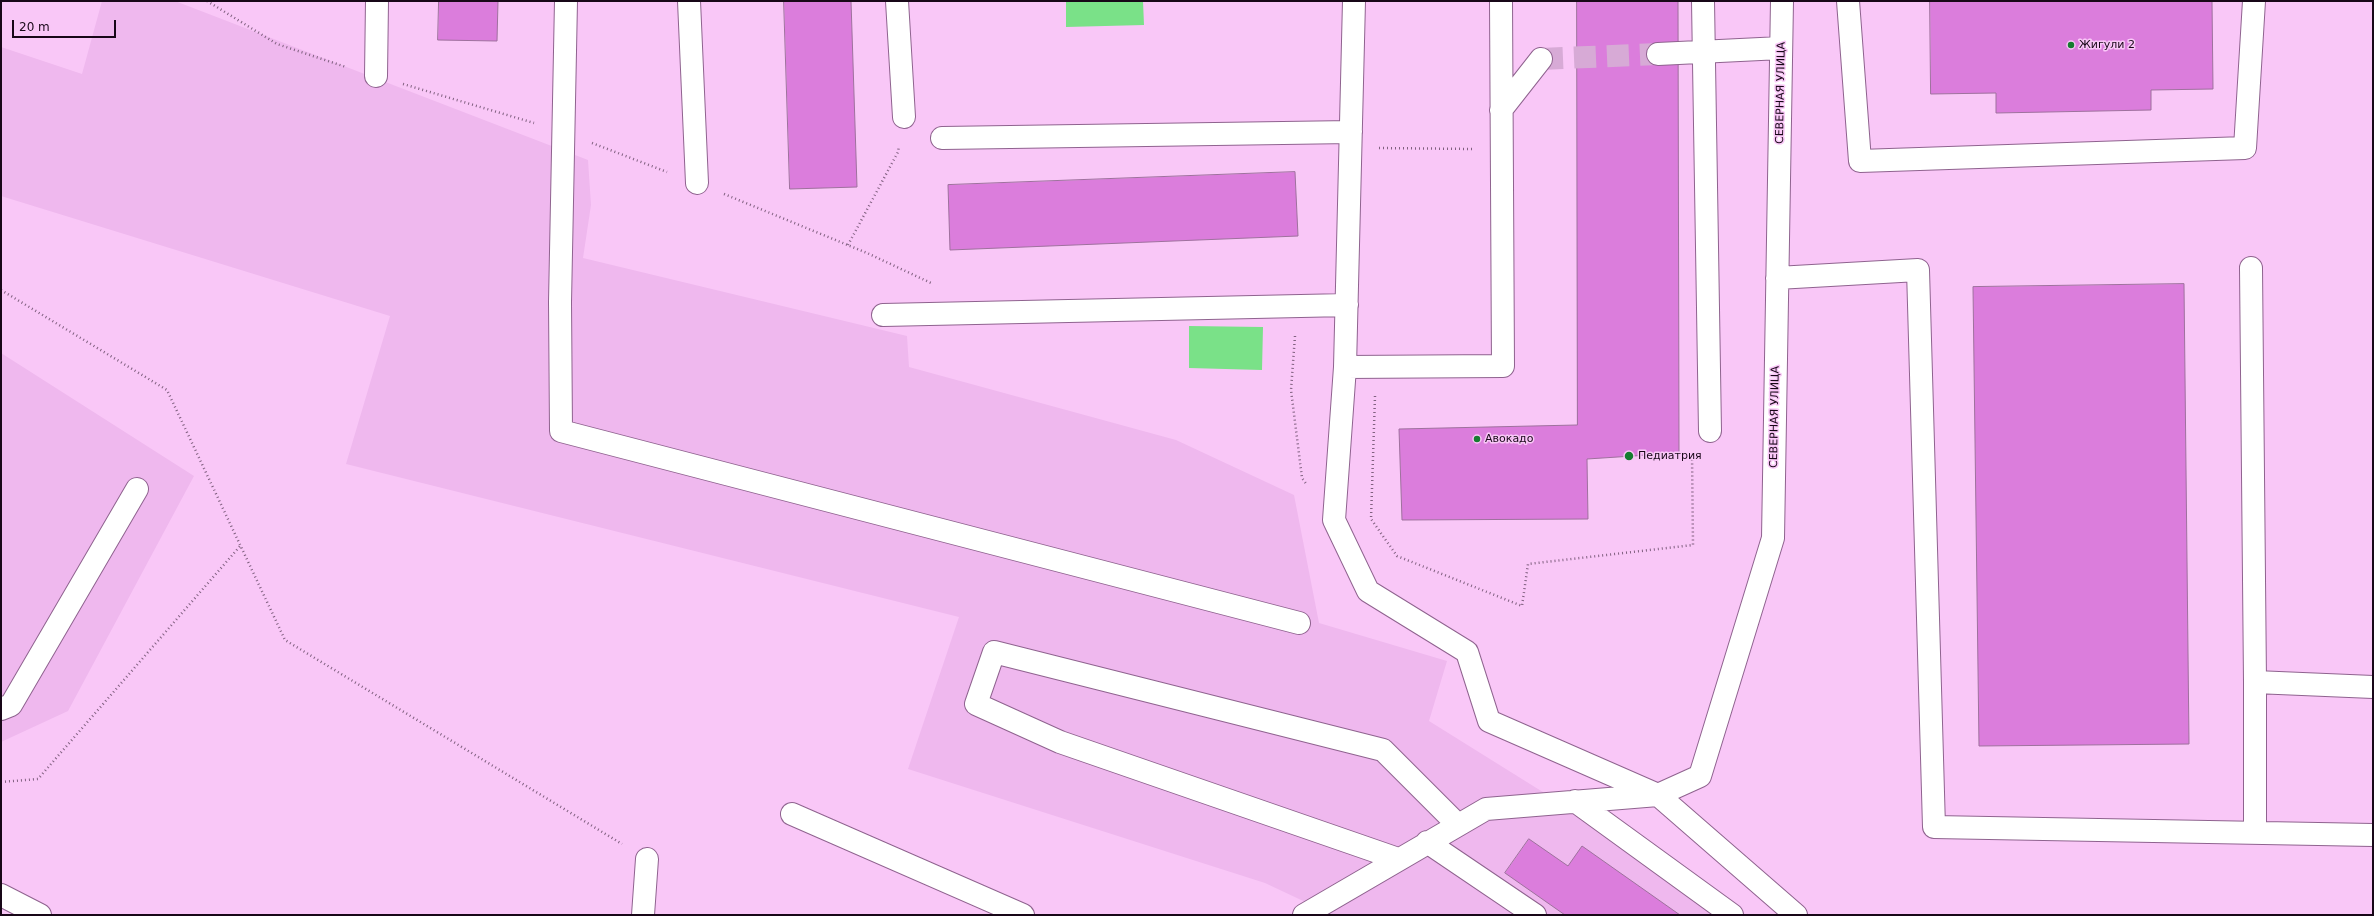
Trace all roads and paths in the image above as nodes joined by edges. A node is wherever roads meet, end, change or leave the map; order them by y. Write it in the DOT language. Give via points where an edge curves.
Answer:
graph roads {
  1 [pos="377,1"];
  2 [pos="566,1"];
  3 [pos="689,1"];
  4 [pos="897,1"];
  5 [pos="1354,1"];
  6 [pos="1500,1"];
  7 [pos="1703,1"];
  8 [pos="1782,1"];
  9 [pos="1848,1"];
  10 [pos="2254,1"];
  11 [pos="1781,48"];
  12 [pos="1704,51"];
  13 [pos="1658,54"];
  14 [pos="1541,59"];
  15 [pos="376,76"];
  16 [pos="1502,110"];
  17 [pos="904,117"];
  18 [pos="942,138"];
  19 [pos="1351,140"];
  20 [pos="1502,149"];
  21 [pos="898,152"];
  22 [pos="697,183"];
  23 [pos="848,245"];
  24 [pos="867,252"];
  25 [pos="897,267"];
  26 [pos="2251,268"];
  27 [pos="1778,278"];
  28 [pos="1,290"];
  29 [pos="1347,305"];
  30 [pos="1298,306"];
  31 [pos="883,314"];
  32 [pos="1345,367"];
  33 [pos="1376,367"];
  34 [pos="1710,431"];
  35 [pos="1692,449"];
  36 [pos="138,490"];
  37 [pos="1334,520"];
  38 [pos="241,545"];
  39 [pos="1299,623"];
  40 [pos="2255,682"];
  41 [pos="2373,687"];
  42 [pos="1,709"];
  43 [pos="1,782"];
  44 [pos="1658,795"];
  45 [pos="1576,801"];
  46 [pos="792,814"];
  47 [pos="1458,825"];
  48 [pos="2255,832"];
  49 [pos="2373,835"];
  50 [pos="1427,842"];
  51 [pos="647,859"];
  52 [pos="1398,859"];
  53 [pos="1,895"];
  54 [pos="40,915"];
  55 [pos="643,915"];
  56 [pos="1023,915"];
  57 [pos="1304,915"];
  58 [pos="1535,915"];
  59 [pos="1732,915"];
  60 [pos="1796,915"];
  1 -- 15 [label="street"];
  2 -- 39 [label="street" via="560,302 561,431"];
  3 -- 22 [label="street"];
  4 -- 17 [label="street"];
  5 -- 19 [label="street"];
  6 -- 16 [label="street"];
  7 -- 12 [label="street"];
  8 -- 11 [label="street, СЕВЕРНАЯ УЛИЦА"];
  9 -- 10 [label="street" via="1860,161 2245,148"];
  11 -- 12 [label="street"];
  11 -- 27 [label="street, СЕВЕРНАЯ УЛИЦА"];
  12 -- 13 [label="street"];
  12 -- 34 [label="street"];
  14 -- 16 [label="street"];
  16 -- 20 [label="street"];
  18 -- 19 [label="street"];
  19 -- 20 [label="path"];
  19 -- 29 [label="street"];
  20 -- 33 [label="street" via="1503,366"];
  21 -- 23 [label="path"];
  24 -- 25 [label="path"];
  26 -- 40 [label="street"];
  27 -- 44 [label="street, СЕВЕРНАЯ УЛИЦА" via="1773,538 1700,776"];
  27 -- 48 [label="street" via="1918,270 1934,827"];
  28 -- 38 [label="path" via="168,390"];
  29 -- 30 [label="street"];
  29 -- 32 [label="street"];
  30 -- 31 [label="street"];
  30 -- 37 [label="path" via="1291,390 1302,478"];
  32 -- 33 [label="street"];
  32 -- 37 [label="street"];
  33 -- 35 [label="path" via="1371,519 1397,556 1522,606 1528,564 1693,545"];
  36 -- 42 [label="street" via="11,705"];
  37 -- 44 [label="street" via="1368,592 1467,652 1488,721"];
  38 -- 43 [label="path" via="38,779"];
  38 -- 51 [label="path" via="285,640"];
  40 -- 41 [label="street"];
  40 -- 48 [label="street"];
  44 -- 45 [label="street"];
  44 -- 60 [label="street"];
  45 -- 47 [label="street" via="1486,809"];
  45 -- 59 [label="street"];
  46 -- 56 [label="street"];
  47 -- 50 [label="street"];
  47 -- 52 [label="street" via="1383,750 994,652 976,704 1060,742"];
  48 -- 49 [label="street"];
  50 -- 52 [label="street"];
  50 -- 58 [label="street"];
  51 -- 55 [label="street"];
  52 -- 57 [label="street"];
  53 -- 54 [label="street"];
}
